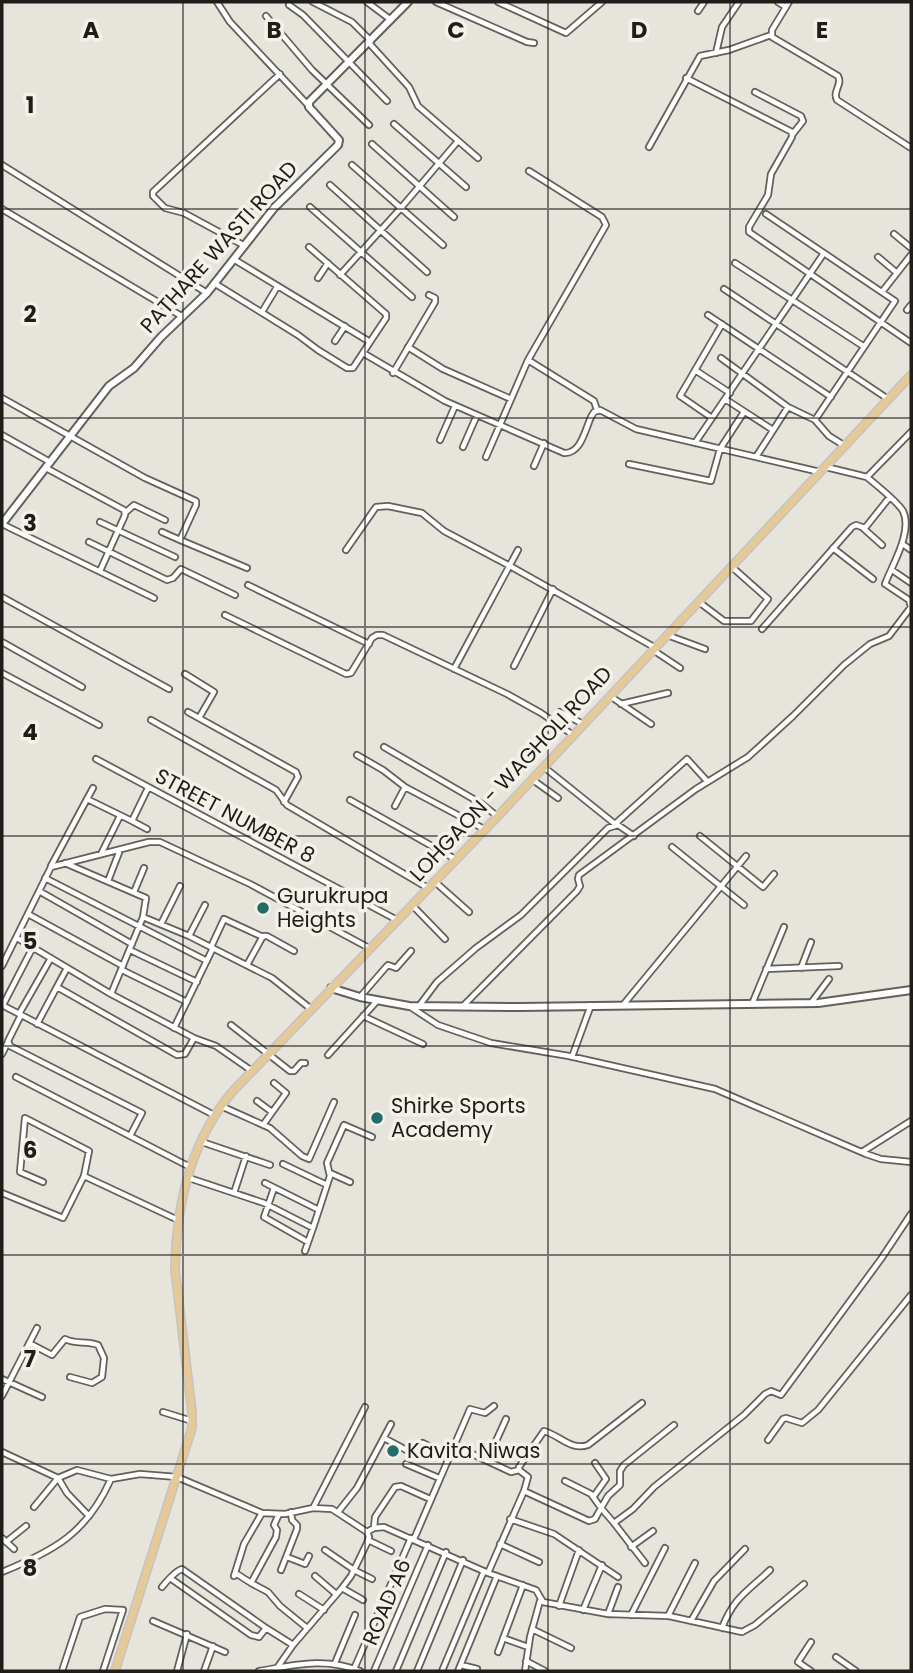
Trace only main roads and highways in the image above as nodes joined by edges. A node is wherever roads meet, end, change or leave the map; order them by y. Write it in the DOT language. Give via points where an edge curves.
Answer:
graph roads {
  1 [pos="911,375"];
  2 [pos="115,1671"];
  1 -- 2 [label="main road, LOHGAON - WAGHOLI ROAD" via="220,1106 190,1167 179,1221 175,1270 192,1421 188,1443"];
}
